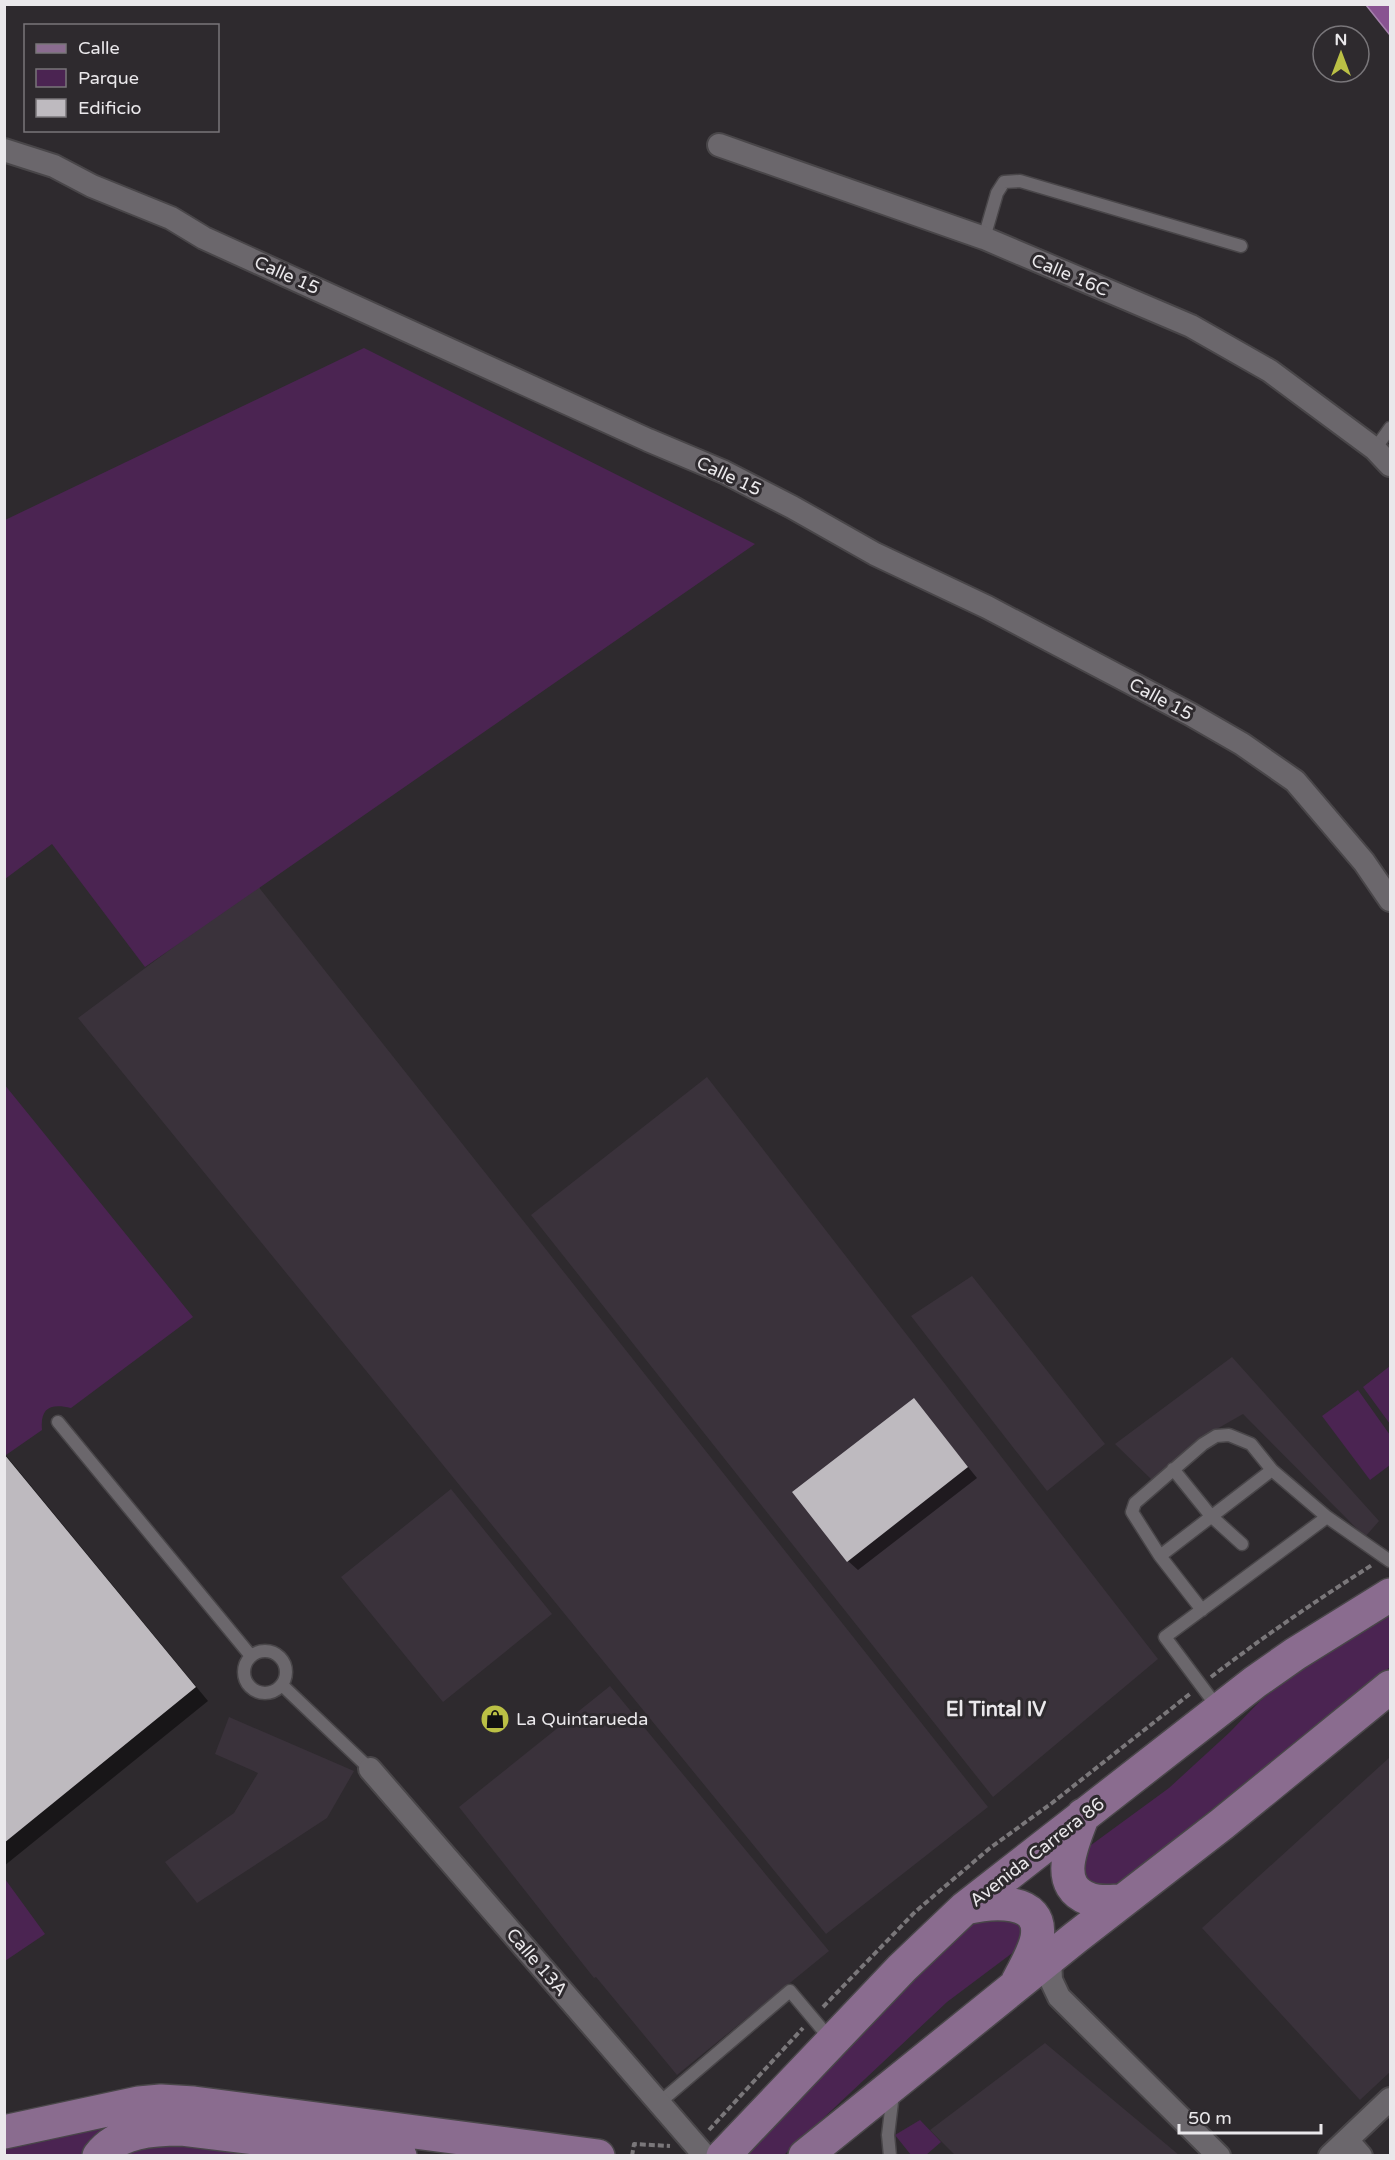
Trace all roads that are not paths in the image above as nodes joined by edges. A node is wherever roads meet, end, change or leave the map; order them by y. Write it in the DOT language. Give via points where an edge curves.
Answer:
graph roads {
  1 [pos="719,145"];
  2 [pos="4,150"];
  3 [pos="984,238"];
  4 [pos="1240,246"];
  5 [pos="1390,428"];
  6 [pos="1383,457"];
  7 [pos="1390,900"];
  8 [pos="58,1422"];
  9 [pos="1173,1469"];
  10 [pos="1272,1470"];
  11 [pos="1211,1516"];
  12 [pos="1327,1517"];
  13 [pos="1242,1544"];
  14 [pos="1160,1556"];
  15 [pos="1390,1561"];
  16 [pos="1390,1595"];
  17 [pos="1202,1610"];
  18 [pos="250,1656"];
  19 [pos="282,1685"];
  20 [pos="1390,1687"];
  21 [pos="1219,1710"];
  22 [pos="370,1769"];
  23 [pos="1083,1815"];
  24 [pos="1122,1901"];
  25 [pos="965,1908"];
  26 [pos="1050,1958"];
  27 [pos="1014,1988"];
  28 [pos="833,2042"];
  29 [pos="894,2084"];
  30 [pos="1390,2099"];
  31 [pos="659,2103"];
  32 [pos="4,2132"];
  33 [pos="1346,2150"];
  34 [pos="99,2156"];
  35 [pos="400,2156"];
  36 [pos="598,2156"];
  37 [pos="705,2156"];
  38 [pos="723,2156"];
  39 [pos="805,2156"];
  40 [pos="890,2156"];
  41 [pos="1219,2156"];
  1 -- 3 [label="street, Calle 16C"];
  2 -- 7 [label="street, Calle 15" via="54,166 171,218 204,238 724,471 875,554 987,607 1190,714 1295,781 1364,862"];
  3 -- 4 [label="lane" via="997,193 1004,182 1020,181"];
  3 -- 6 [label="street, Calle 16C" via="1191,326 1270,371"];
  5 -- 6 [label="lane"];
  8 -- 18 [label="lane"];
  9 -- 10 [label="lane" via="1216,1436 1229,1435 1251,1444"];
  9 -- 11 [label="lane"];
  9 -- 14 [label="lane" via="1135,1503 1132,1512"];
  10 -- 11 [label="lane"];
  10 -- 12 [label="lane"];
  11 -- 13 [label="lane"];
  11 -- 14 [label="lane"];
  12 -- 15 [label="lane"];
  12 -- 17 [label="lane"];
  14 -- 17 [label="lane"];
  16 -- 21 [label="main road, Avenida Carrera 86" via="1295,1654"];
  17 -- 21 [label="lane" via="1165,1637"];
  18 -- 19 [label="lane" via="266,1650 283,1659 286,1677"];
  18 -- 19 [label="lane" via="244,1676 248,1684 264,1693"];
  19 -- 22 [label="lane"];
  20 -- 24 [label="main road"];
  21 -- 23 [label="main road, Avenida Carrera 86"];
  22 -- 31 [label="street, Calle 13A"];
  23 -- 24 [label="main road" via="1067,1864 1068,1879 1075,1890 1089,1899"];
  23 -- 25 [label="main road, Avenida Carrera 86"];
  24 -- 26 [label="main road"];
  25 -- 27 [label="main road" via="1003,1902 1026,1910 1033,1917 1037,1930 1034,1949"];
  25 -- 28 [label="main road, Avenida Carrera 86"];
  26 -- 27 [label="main road"];
  26 -- 41 [label="street" via="1051,1980 1059,1997"];
  27 -- 29 [label="main road"];
  28 -- 31 [label="lane" via="790,1991"];
  28 -- 38 [label="main road, Avenida Carrera 86"];
  29 -- 39 [label="main road"];
  29 -- 40 [label="lane" via="888,2135"];
  30 -- 33 [label="street"];
  31 -- 37 [label="street, Calle 13A"];
  32 -- 36 [label="main road" via="161,2101"];
  34 -- 35 [label="main road" via="131,2134 152,2129 182,2129"];
}
